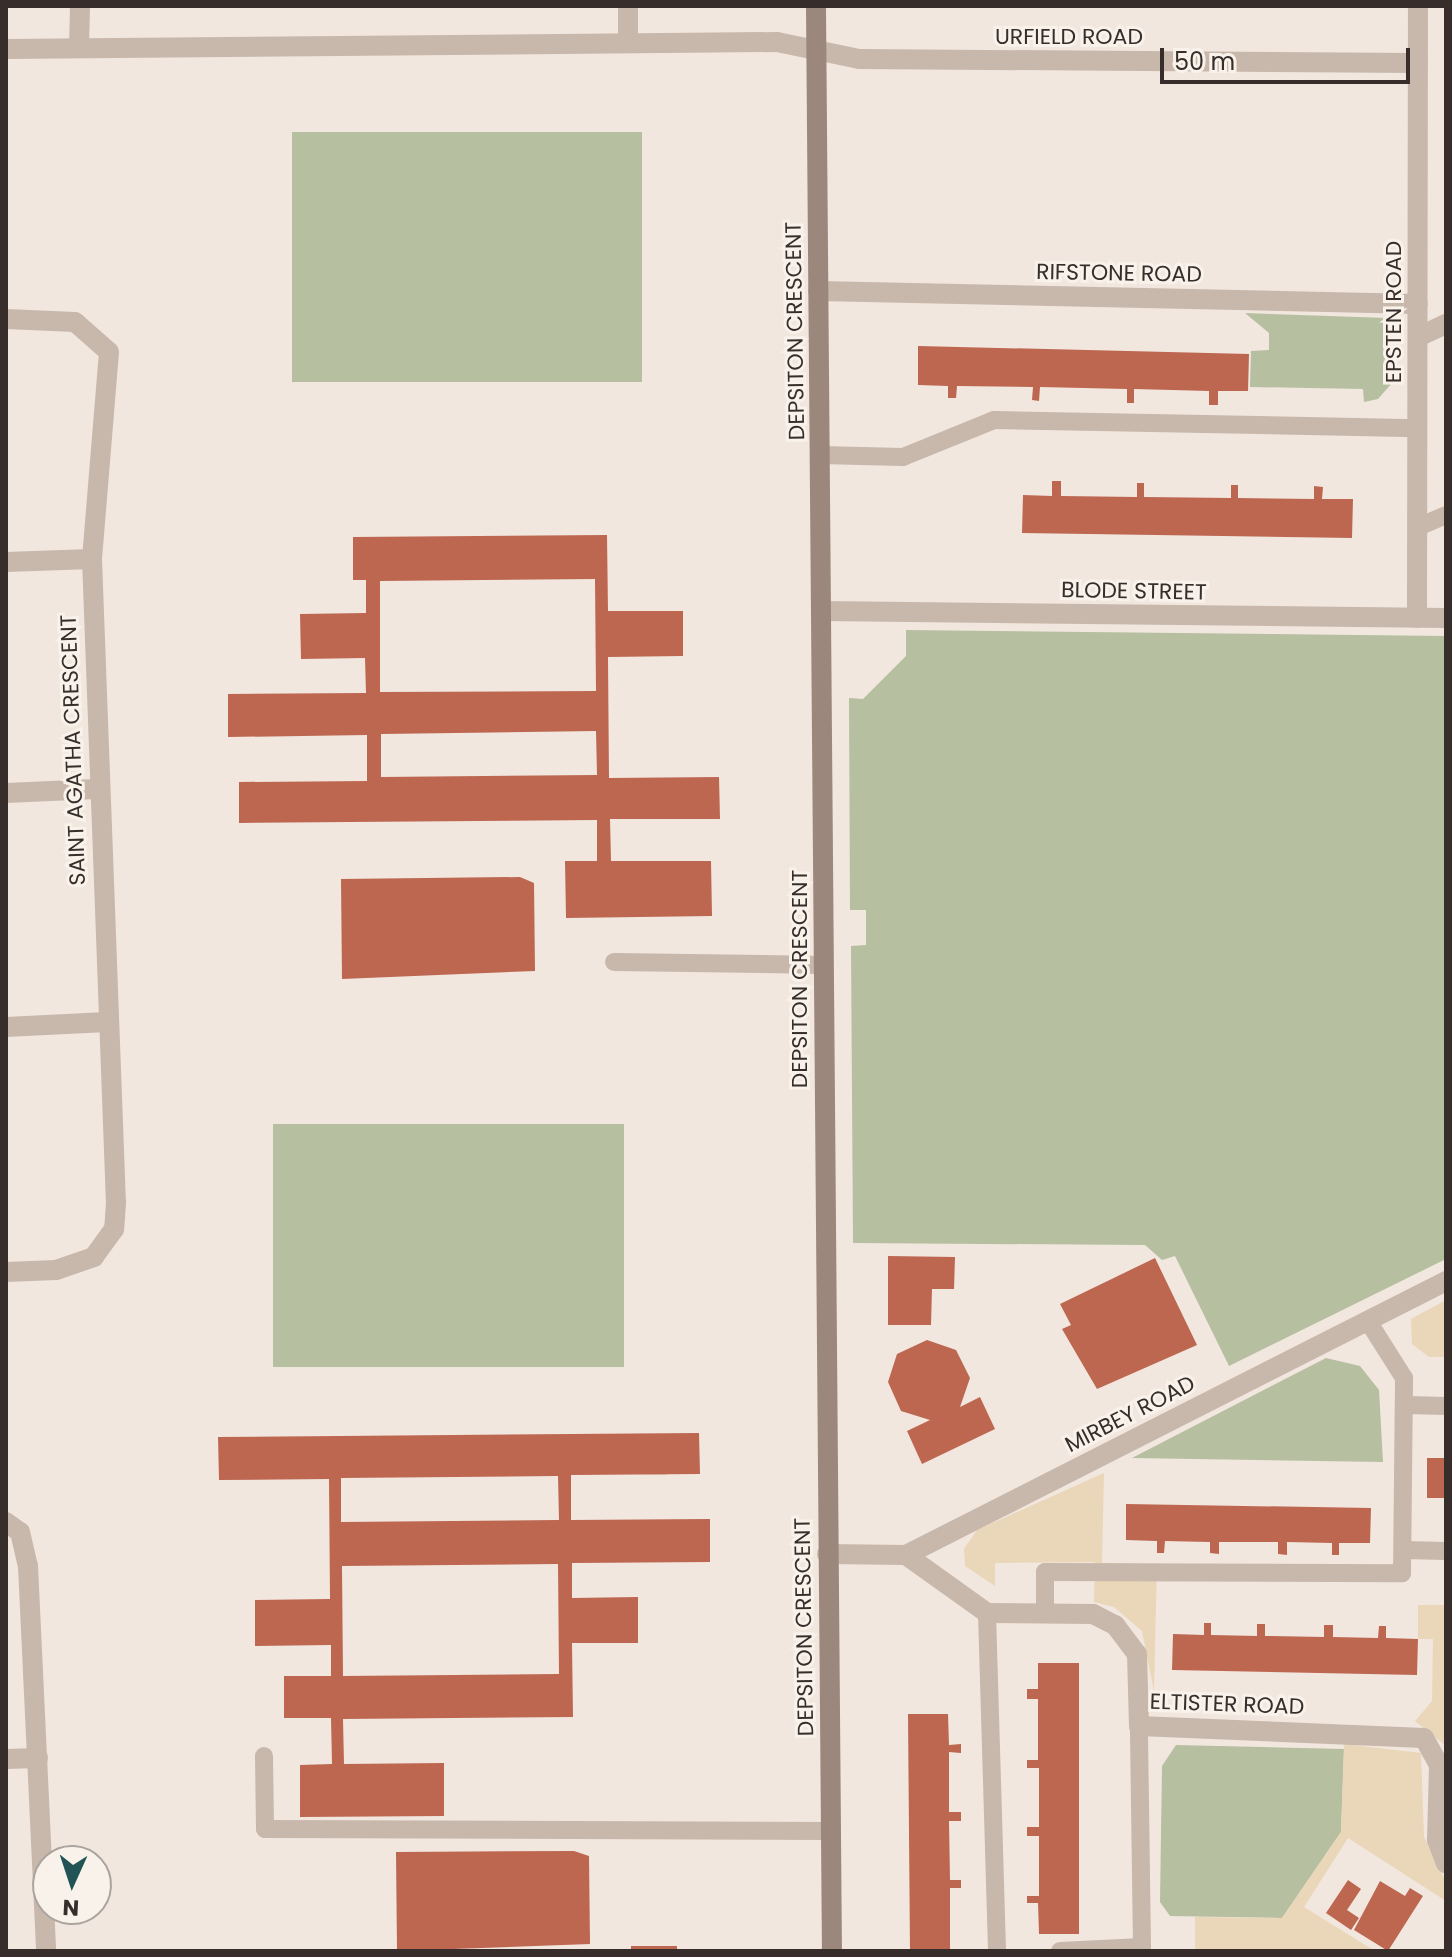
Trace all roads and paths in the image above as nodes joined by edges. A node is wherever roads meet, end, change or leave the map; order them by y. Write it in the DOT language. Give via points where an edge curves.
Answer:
graph roads {
  1 [pos="80,6"];
  2 [pos="628,6"];
  3 [pos="816,6"];
  4 [pos="1418,6"];
  5 [pos="628,43"];
  6 [pos="79,48"];
  7 [pos="6,49"];
  8 [pos="816,50"];
  9 [pos="1418,63"];
  10 [pos="818,291"];
  11 [pos="1418,304"];
  12 [pos="6,319"];
  13 [pos="1446,324"];
  14 [pos="1418,337"];
  15 [pos="1418,428"];
  16 [pos="820,455"];
  17 [pos="1446,515"];
  18 [pos="1418,527"];
  19 [pos="92,559"];
  20 [pos="6,562"];
  21 [pos="821,611"];
  22 [pos="1417,618"];
  23 [pos="1446,618"];
  24 [pos="96,789"];
  25 [pos="6,793"];
  26 [pos="614,962"];
  27 [pos="824,965"];
  28 [pos="107,1022"];
  29 [pos="6,1027"];
  30 [pos="6,1272"];
  31 [pos="1446,1281"];
  32 [pos="1368,1321"];
  33 [pos="1406,1405"];
  34 [pos="1446,1406"];
  35 [pos="6,1522"];
  36 [pos="1403,1550"];
  37 [pos="1446,1551"];
  38 [pos="827,1554"];
  39 [pos="906,1555"];
  40 [pos="987,1613"];
  41 [pos="1045,1614"];
  42 [pos="1139,1726"];
  43 [pos="264,1756"];
  44 [pos="38,1758"];
  45 [pos="6,1759"];
  46 [pos="830,1831"];
  47 [pos="1446,1863"];
  48 [pos="46,1951"];
  49 [pos="832,1951"];
  50 [pos="997,1951"];
  51 [pos="1060,1951"];
  1 -- 6 [label="street"];
  2 -- 5 [label="street"];
  3 -- 8 [label="street, DEPSITON CRESCENT"];
  4 -- 9 [label="street, EPSTEN ROAD"];
  5 -- 6 [label="street, URFIELD ROAD"];
  5 -- 8 [label="street, URFIELD ROAD" via="777,42"];
  6 -- 7 [label="street, URFIELD ROAD"];
  8 -- 9 [label="street, URFIELD ROAD" via="859,59"];
  8 -- 10 [label="street, DEPSITON CRESCENT"];
  9 -- 11 [label="street, EPSTEN ROAD"];
  10 -- 11 [label="street, RIFSTONE ROAD"];
  10 -- 16 [label="street, DEPSITON CRESCENT"];
  11 -- 14 [label="street, EPSTEN ROAD"];
  12 -- 19 [label="street, SAINT AGATHA CRESCENT" via="75,322 109,352"];
  13 -- 14 [label="street"];
  14 -- 15 [label="street, EPSTEN ROAD"];
  15 -- 16 [label="lane" via="994,420 903,457"];
  15 -- 18 [label="street, EPSTEN ROAD"];
  16 -- 21 [label="street, DEPSITON CRESCENT"];
  17 -- 18 [label="lane"];
  18 -- 22 [label="street, EPSTEN ROAD"];
  19 -- 20 [label="street"];
  19 -- 24 [label="street, SAINT AGATHA CRESCENT"];
  21 -- 22 [label="street, BLODE STREET"];
  21 -- 27 [label="street, DEPSITON CRESCENT"];
  22 -- 23 [label="street, BLODE STREET"];
  24 -- 25 [label="street"];
  24 -- 28 [label="street, SAINT AGATHA CRESCENT"];
  26 -- 27 [label="lane"];
  27 -- 38 [label="street, DEPSITON CRESCENT"];
  28 -- 29 [label="street"];
  28 -- 30 [label="street, SAINT AGATHA CRESCENT" via="114,1229 94,1257 56,1270"];
  31 -- 32 [label="street, MIRBEY ROAD"];
  32 -- 33 [label="lane" via="1404,1378"];
  32 -- 39 [label="street, MIRBEY ROAD"];
  33 -- 34 [label="lane"];
  33 -- 36 [label="lane"];
  35 -- 44 [label="street" via="20,1532 28,1566"];
  36 -- 37 [label="lane"];
  36 -- 41 [label="lane" via="1402,1573 1045,1572"];
  38 -- 39 [label="street, MIRBEY ROAD"];
  38 -- 46 [label="street, DEPSITON CRESCENT"];
  39 -- 40 [label="street"];
  40 -- 41 [label="street, ELTISTER ROAD"];
  40 -- 50 [label="lane"];
  41 -- 42 [label="street, ELTISTER ROAD" via="1093,1614 1129,1639 1140,1675"];
  42 -- 47 [label="street, ELTISTER ROAD" via="1424,1738 1439,1765 1437,1840"];
  42 -- 51 [label="lane" via="1142,1947"];
  43 -- 46 [label="lane" via="265,1829"];
  44 -- 45 [label="street"];
  44 -- 48 [label="street"];
  46 -- 49 [label="street, DEPSITON CRESCENT"];
}
